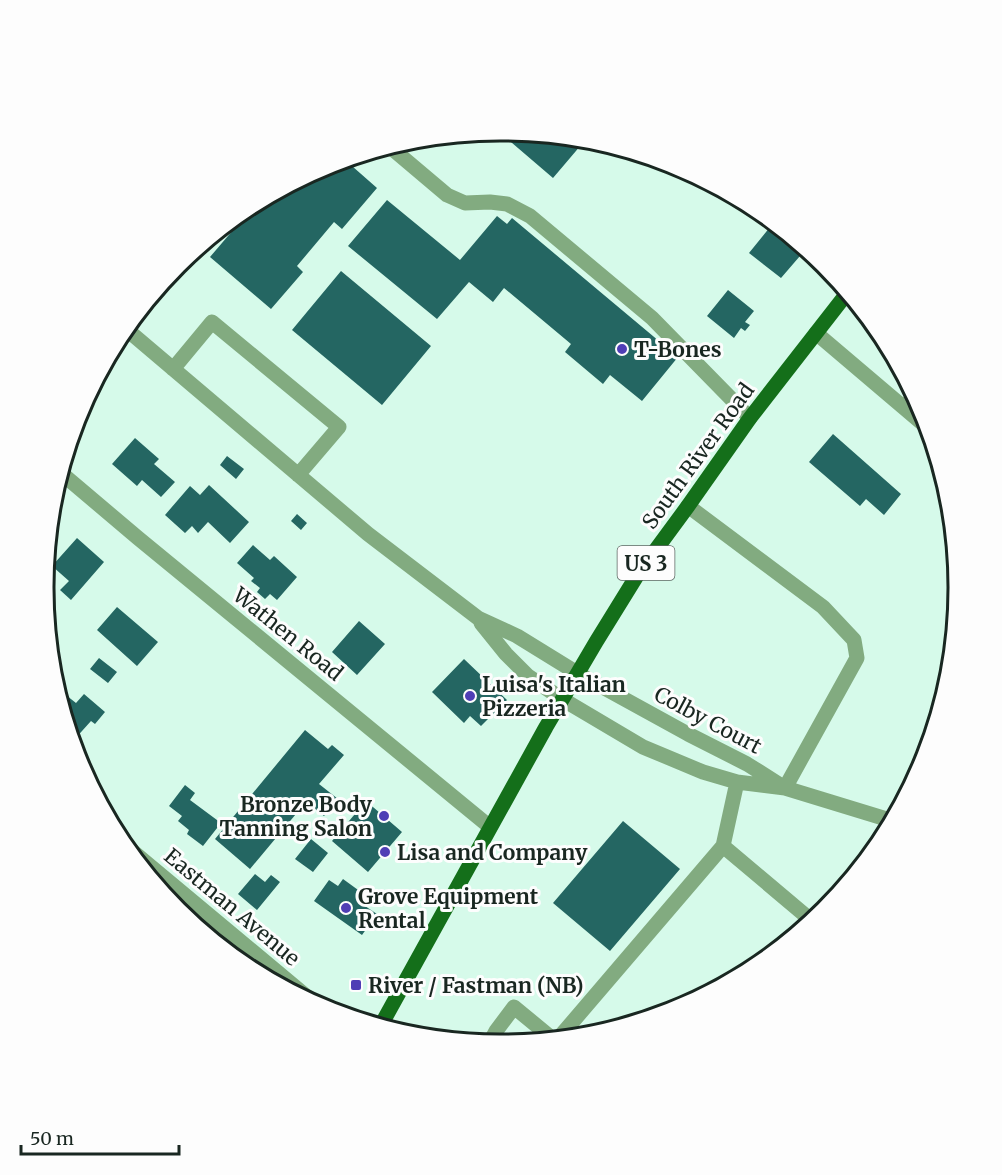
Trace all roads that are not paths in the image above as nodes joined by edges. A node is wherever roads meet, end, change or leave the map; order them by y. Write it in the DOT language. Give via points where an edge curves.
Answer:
graph roads {
  1 [pos="397,153"];
  2 [pos="842,299"];
  3 [pos="816,333"];
  4 [pos="132,334"];
  5 [pos="173,369"];
  6 [pos="908,403"];
  7 [pos="905,408"];
  8 [pos="914,416"];
  9 [pos="750,418"];
  10 [pos="298,475"];
  11 [pos="68,478"];
  12 [pos="688,506"];
  13 [pos="478,618"];
  14 [pos="577,673"];
  15 [pos="562,699"];
  16 [pos="737,782"];
  17 [pos="785,788"];
  18 [pos="884,818"];
  19 [pos="490,827"];
  20 [pos="723,846"];
  21 [pos="155,870"];
  22 [pos="805,915"];
  23 [pos="227,931"];
  24 [pos="222,936"];
  25 [pos="286,979"];
  26 [pos="384,1019"];
  27 [pos="563,1030"];
  28 [pos="545,1032"];
  29 [pos="494,1034"];
  1 -- 9 [label="street" via="447,195 465,203 507,204 530,216 652,318"];
  2 -- 3 [label="main road, South River Road / US 3"];
  3 -- 7 [label="street"];
  3 -- 9 [label="main road, South River Road / US 3"];
  4 -- 5 [label="street"];
  5 -- 10 [label="street"];
  5 -- 10 [label="street" via="212,322 339,427"];
  6 -- 7 [label="street"];
  7 -- 8 [label="street"];
  9 -- 12 [label="main road, South River Road / US 3"];
  10 -- 13 [label="street"];
  11 -- 19 [label="street, Wathen Road"];
  12 -- 14 [label="main road, South River Road / US 3" via="638,574"];
  12 -- 17 [label="street" via="823,607 854,640 857,658"];
  13 -- 14 [label="street, Colby Court"];
  13 -- 15 [label="street, Colby Court" via="528,676"];
  14 -- 15 [label="main road, South River Road / US 3"];
  14 -- 17 [label="street, Colby Court"];
  15 -- 16 [label="street, Colby Court" via="643,747"];
  15 -- 19 [label="main road, South River Road / US 3"];
  16 -- 17 [label="street, Colby Court"];
  16 -- 20 [label="street"];
  17 -- 18 [label="street, Colby Court"];
  19 -- 26 [label="main road, South River Road / US 3"];
  20 -- 22 [label="street"];
  20 -- 27 [label="street"];
  21 -- 23 [label="street, Eastman Avenue"];
  23 -- 24 [label="street"];
  23 -- 25 [label="street, Eastman Avenue"];
  28 -- 29 [label="street" via="513,1007"];
}
